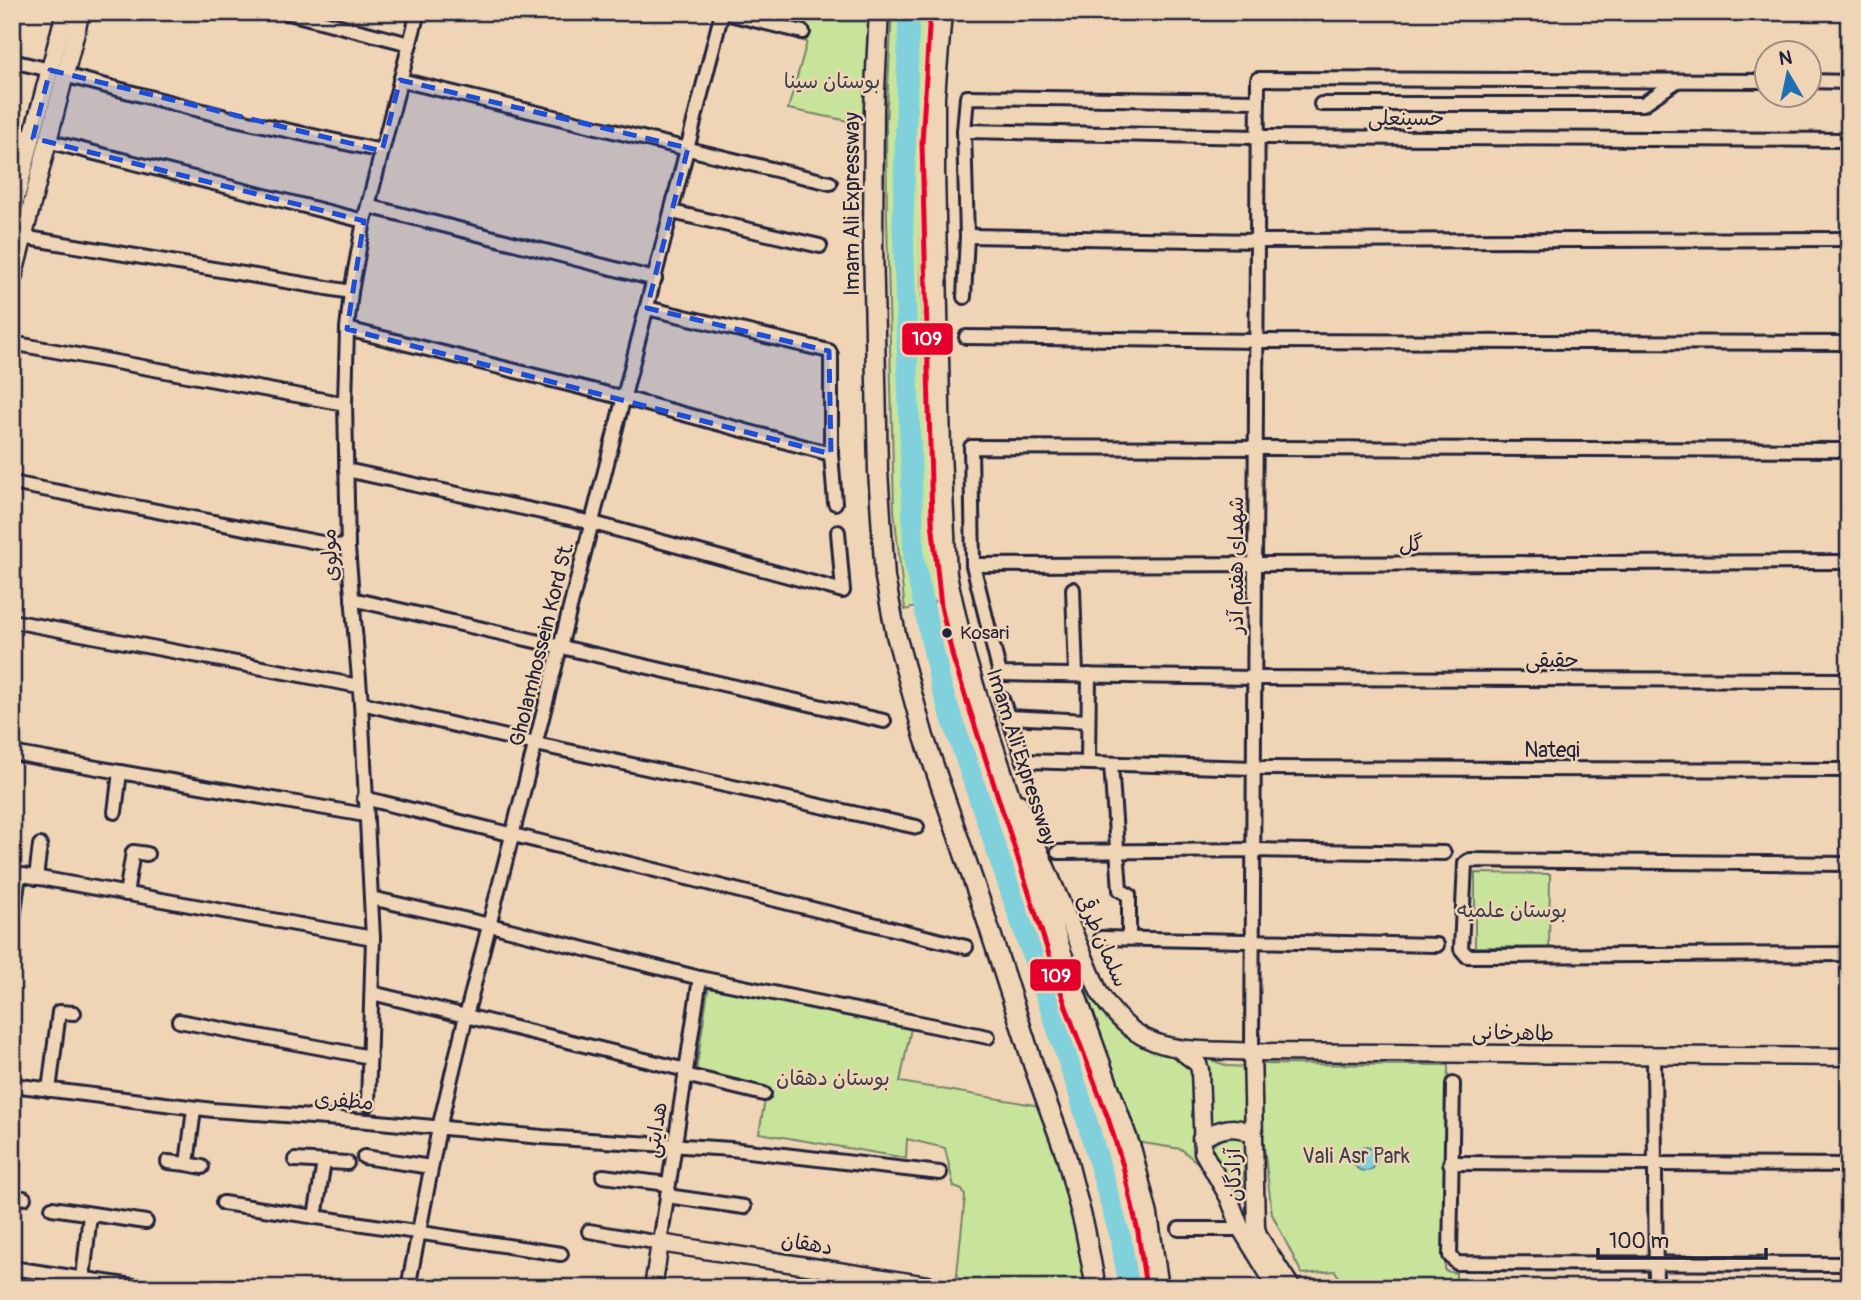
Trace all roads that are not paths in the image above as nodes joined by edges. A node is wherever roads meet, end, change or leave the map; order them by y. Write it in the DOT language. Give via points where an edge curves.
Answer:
graph roads {
  1 [pos="65,12"];
  2 [pos="81,12"];
  3 [pos="285,12"];
  4 [pos="418,12"];
  5 [pos="722,12"];
  6 [pos="879,12"];
  7 [pos="944,12"];
  8 [pos="803,32"];
  9 [pos="410,44"];
  10 [pos="12,61"];
  11 [pos="57,73"];
  12 [pos="400,80"];
  13 [pos="1677,81"];
  14 [pos="1752,81"];
  15 [pos="1822,81"];
  16 [pos="1849,82"];
  17 [pos="1258,101"];
  18 [pos="1321,103"];
  19 [pos="964,131"];
  20 [pos="12,135"];
  21 [pos="1258,137"];
  22 [pos="40,140"];
  23 [pos="1849,140"];
  24 [pos="688,148"];
  25 [pos="382,151"];
  26 [pos="830,183"];
  27 [pos="368,206"];
  28 [pos="672,212"];
  29 [pos="12,214"];
  30 [pos="365,221"];
  31 [pos="17,236"];
  32 [pos="967,236"];
  33 [pos="1849,239"];
  34 [pos="1258,241"];
  35 [pos="820,246"];
  36 [pos="654,279"];
  37 [pos="12,282"];
  38 [pos="351,292"];
  39 [pos="964,296"];
  40 [pos="647,309"];
  41 [pos="346,329"];
  42 [pos="966,337"];
  43 [pos="1257,341"];
  44 [pos="12,343"];
  45 [pos="1849,343"];
  46 [pos="624,398"];
  47 [pos="345,404"];
  48 [pos="1256,449"];
  49 [pos="1849,450"];
  50 [pos="831,454"];
  51 [pos="346,470"];
  52 [pos="12,483"];
  53 [pos="835,503"];
  54 [pos="593,523"];
  55 [pos="838,532"];
  56 [pos="348,548"];
  57 [pos="1849,562"];
  58 [pos="1256,564"];
  59 [pos="973,565"];
  60 [pos="1073,589"];
  61 [pos="352,599"];
  62 [pos="12,621"];
  63 [pos="561,647"];
  64 [pos="1082,675"];
  65 [pos="1255,678"];
  66 [pos="1849,680"];
  67 [pos="359,686"];
  68 [pos="1002,699"];
  69 [pos="361,703"];
  70 [pos="1008,717"];
  71 [pos="884,721"];
  72 [pos="1088,721"];
  73 [pos="536,744"];
  74 [pos="12,753"];
  75 [pos="1000,761"];
  76 [pos="1088,763"];
  77 [pos="1111,764"];
  78 [pos="1254,768"];
  79 [pos="1849,770"];
  80 [pos="120,772"];
  81 [pos="364,798"];
  82 [pos="115,812"];
  83 [pos="365,815"];
  84 [pos="917,827"];
  85 [pos="513,835"];
  86 [pos="40,845"];
  87 [pos="1254,850"];
  88 [pos="1116,851"];
  89 [pos="1058,852"];
  90 [pos="1444,853"];
  91 [pos="147,855"];
  92 [pos="1849,864"];
  93 [pos="16,874"];
  94 [pos="36,878"];
  95 [pos="126,894"];
  96 [pos="371,898"];
  97 [pos="12,925"];
  98 [pos="490,925"];
  99 [pos="1101,937"];
  100 [pos="373,938"];
  101 [pos="1129,939"];
  102 [pos="1253,943"];
  103 [pos="1437,945"];
  104 [pos="966,947"];
  105 [pos="1849,954"];
  106 [pos="700,978"];
  107 [pos="372,993"];
  108 [pos="75,1013"];
  109 [pos="466,1016"];
  110 [pos="179,1021"];
  111 [pos="988,1037"];
  112 [pos="1177,1048"];
  113 [pos="1252,1052"];
  114 [pos="1654,1055"];
  115 [pos="370,1057"];
  116 [pos="1849,1057"];
  117 [pos="686,1072"];
  118 [pos="12,1084"];
  119 [pos="1453,1084"];
  120 [pos="49,1090"];
  121 [pos="764,1094"];
  122 [pos="368,1104"];
  123 [pos="194,1109"];
  124 [pos="439,1128"];
  125 [pos="1254,1136"];
  126 [pos="1201,1139"];
  127 [pos="674,1147"];
  128 [pos="364,1157"];
  129 [pos="295,1160"];
  130 [pos="168,1162"];
  131 [pos="324,1162"];
  132 [pos="347,1163"];
  133 [pos="1450,1163"];
  134 [pos="187,1164"];
  135 [pos="1655,1164"];
  136 [pos="1849,1165"];
  137 [pos="202,1167"];
  138 [pos="431,1167"];
  139 [pos="940,1173"];
  140 [pos="603,1176"];
  141 [pos="668,1190"];
  142 [pos="223,1203"];
  143 [pos="744,1207"];
  144 [pos="52,1208"];
  145 [pos="90,1214"];
  146 [pos="315,1217"];
  147 [pos="146,1222"];
  148 [pos="1179,1229"];
  149 [pos="1241,1229"];
  150 [pos="589,1231"];
  151 [pos="418,1233"];
  152 [pos="660,1243"];
  153 [pos="561,1255"];
  154 [pos="1656,1262"];
  155 [pos="1849,1264"];
  156 [pos="12,1268"];
  157 [pos="83,1278"];
  158 [pos="146,1288"];
  159 [pos="408,1288"];
  160 [pos="653,1288"];
  161 [pos="947,1288"];
  162 [pos="1096,1288"];
  163 [pos="1159,1288"];
  164 [pos="1277,1288"];
  165 [pos="1292,1288"];
  166 [pos="1656,1288"];
  1 -- 11 [label="main road"];
  2 -- 11 [label="main road"];
  3 -- 9 [label="street"];
  4 -- 9 [label="street, مولوی"];
  5 -- 8 [label="street"];
  5 -- 24 [label="street, Gholamhossein Kord St."];
  6 -- 162 [label="highway, Imam Ali Expressway" via="873,243 885,578 924,737 1066,1156"];
  7 -- 75 [label="highway, Imam Ali Expressway" via="936,96 936,247 947,575 965,655"];
  9 -- 12 [label="street, مولوی"];
  10 -- 11 [label="street"];
  11 -- 22 [label="main road"];
  11 -- 25 [label="street"];
  12 -- 24 [label="street"];
  12 -- 25 [label="street, مولوی"];
  13 -- 14 [label="street"];
  13 -- 17 [label="street, شهدای هفتم آذر" via="1258,79"];
  13 -- 18 [label="street" via="1643,104"];
  15 -- 16 [label="street"];
  17 -- 19 [label="street" via="967,97"];
  17 -- 21 [label="street, شهدای هفتم آذر"];
  19 -- 21 [label="street, حسینعلی"];
  19 -- 32 [label="street"];
  20 -- 22 [label="street"];
  21 -- 23 [label="street, حسینعلی"];
  21 -- 34 [label="street, شهدای هفتم آذر"];
  22 -- 29 [label="main road"];
  22 -- 30 [label="street"];
  22 -- 31 [label="main road"];
  24 -- 26 [label="street"];
  24 -- 28 [label="street, Gholamhossein Kord St."];
  25 -- 27 [label="street, مولوی"];
  27 -- 30 [label="street, مولوی"];
  27 -- 36 [label="street"];
  28 -- 35 [label="street"];
  28 -- 36 [label="street, Gholamhossein Kord St."];
  30 -- 38 [label="street, مولوی"];
  31 -- 37 [label="main road"];
  31 -- 38 [label="street"];
  32 -- 34 [label="street"];
  32 -- 39 [label="street"];
  33 -- 34 [label="street"];
  34 -- 43 [label="street, شهدای هفتم آذر"];
  36 -- 40 [label="street, Gholamhossein Kord St."];
  38 -- 41 [label="street, مولوی"];
  40 -- 46 [label="street, Gholamhossein Kord St."];
  40 -- 50 [label="street" via="825,349 831,355"];
  41 -- 46 [label="street"];
  41 -- 47 [label="street, مولوی"];
  42 -- 43 [label="street"];
  43 -- 45 [label="street"];
  43 -- 48 [label="street, شهدای هفتم آذر"];
  44 -- 47 [label="street"];
  46 -- 50 [label="street"];
  46 -- 54 [label="street, Gholamhossein Kord St."];
  47 -- 51 [label="street, مولوی"];
  48 -- 49 [label="street"];
  48 -- 58 [label="street, شهدای هفتم آذر"];
  48 -- 59 [label="street" via="971,447"];
  50 -- 53 [label="street"];
  51 -- 54 [label="street"];
  51 -- 56 [label="street, مولوی"];
  52 -- 56 [label="street"];
  54 -- 55 [label="street" via="843,591"];
  54 -- 63 [label="street, Gholamhossein Kord St."];
  56 -- 61 [label="street, مولوی"];
  57 -- 58 [label="street, گل"];
  58 -- 59 [label="street, گل"];
  58 -- 65 [label="street, شهدای هفتم آذر"];
  59 -- 64 [label="street, حقیقی" via="1000,674"];
  60 -- 64 [label="street"];
  61 -- 63 [label="street"];
  61 -- 67 [label="street, مولوی"];
  62 -- 67 [label="street"];
  63 -- 71 [label="street"];
  63 -- 73 [label="street, Gholamhossein Kord St."];
  64 -- 65 [label="street, حقیقی"];
  64 -- 72 [label="street"];
  65 -- 66 [label="street, حقیقی"];
  65 -- 78 [label="street, شهدای هفتم آذر"];
  67 -- 69 [label="street, مولوی"];
  68 -- 70 [label="street"];
  69 -- 73 [label="street"];
  69 -- 81 [label="street, مولوی"];
  70 -- 72 [label="street"];
  70 -- 76 [label="street, Nateqi" via="1024,761"];
  72 -- 76 [label="street"];
  73 -- 84 [label="street"];
  73 -- 85 [label="street, Gholamhossein Kord St."];
  74 -- 80 [label="street"];
  75 -- 112 [label="main road, سلمان طرقی" via="1103,998 1141,1038"];
  75 -- 163 [label="highway, Imam Ali Expressway" via="1132,1151 1149,1215"];
  76 -- 77 [label="street, Nateqi"];
  77 -- 78 [label="street, Nateqi"];
  77 -- 88 [label="street"];
  78 -- 79 [label="street, Nateqi"];
  78 -- 87 [label="street, شهدای هفتم آذر"];
  80 -- 82 [label="street"];
  80 -- 83 [label="street"];
  81 -- 83 [label="street, مولوی"];
  81 -- 85 [label="street"];
  83 -- 96 [label="street, مولوی"];
  85 -- 98 [label="street, Gholamhossein Kord St."];
  85 -- 104 [label="street"];
  86 -- 94 [label="street"];
  87 -- 88 [label="street"];
  87 -- 90 [label="street"];
  87 -- 102 [label="street, شهدای هفتم آذر"];
  88 -- 89 [label="street"];
  88 -- 101 [label="street" via="1120,890 1129,895"];
  91 -- 95 [label="street" via="133,852"];
  92 -- 105 [label="street" via="1471,860 1465,863 1461,950 1467,956"];
  93 -- 94 [label="street"];
  93 -- 97 [label="street"];
  94 -- 95 [label="street"];
  95 -- 100 [label="street"];
  96 -- 98 [label="street"];
  96 -- 100 [label="street, مولوی"];
  98 -- 106 [label="street"];
  98 -- 109 [label="street, Gholamhossein Kord St."];
  99 -- 101 [label="street"];
  100 -- 107 [label="street, مولوی"];
  101 -- 102 [label="street"];
  102 -- 103 [label="street"];
  102 -- 113 [label="street, شهدای هفتم آذر"];
  106 -- 111 [label="street"];
  106 -- 117 [label="street, هدایتی"];
  107 -- 109 [label="street"];
  107 -- 115 [label="street, مولوی"];
  108 -- 120 [label="street" via="59,1012"];
  109 -- 117 [label="street"];
  109 -- 124 [label="street, Gholamhossein Kord St."];
  110 -- 115 [label="street"];
  112 -- 113 [label="main road, طاهرخانی"];
  112 -- 126 [label="main road" via="1200,1070"];
  113 -- 114 [label="main road, طاهرخانی"];
  113 -- 125 [label="main road, آزادگان"];
  114 -- 116 [label="main road, طاهرخانی"];
  114 -- 135 [label="street"];
  115 -- 122 [label="street, مولوی"];
  117 -- 121 [label="street"];
  117 -- 127 [label="street, هدایتی"];
  118 -- 120 [label="street, مظفری"];
  119 -- 133 [label="street"];
  120 -- 123 [label="street, مظفری"];
  123 -- 124 [label="street, مظفری"];
  123 -- 134 [label="street"];
  124 -- 127 [label="street, مظفری"];
  124 -- 138 [label="street, Gholamhossein Kord St."];
  125 -- 126 [label="main road" via="1247,1130 1227,1128"];
  125 -- 165 [label="main road, آزادگان" via="1256,1228"];
  126 -- 149 [label="main road"];
  127 -- 139 [label="street, مظفری" via="731,1149"];
  127 -- 141 [label="street, هدایتی"];
  128 -- 138 [label="street"];
  129 -- 131 [label="street"];
  130 -- 134 [label="street"];
  131 -- 132 [label="street"];
  131 -- 146 [label="street"];
  133 -- 135 [label="street"];
  133 -- 154 [label="street" via="1452,1261"];
  134 -- 137 [label="street"];
  135 -- 136 [label="street"];
  135 -- 154 [label="street"];
  138 -- 151 [label="street, Gholamhossein Kord St."];
  140 -- 141 [label="street"];
  141 -- 143 [label="street"];
  141 -- 152 [label="street, هدایتی"];
  142 -- 146 [label="street"];
  144 -- 145 [label="street"];
  145 -- 147 [label="street"];
  145 -- 157 [label="street"];
  146 -- 151 [label="street"];
  148 -- 149 [label="street"];
  149 -- 164 [label="main road"];
  150 -- 152 [label="street"];
  151 -- 153 [label="street"];
  151 -- 159 [label="street, Gholamhossein Kord St."];
  152 -- 160 [label="main road, هدایتی"];
  152 -- 161 [label="main road, دهقان"];
  154 -- 155 [label="street"];
  154 -- 166 [label="street"];
  156 -- 157 [label="street"];
  157 -- 158 [label="street"];
}
